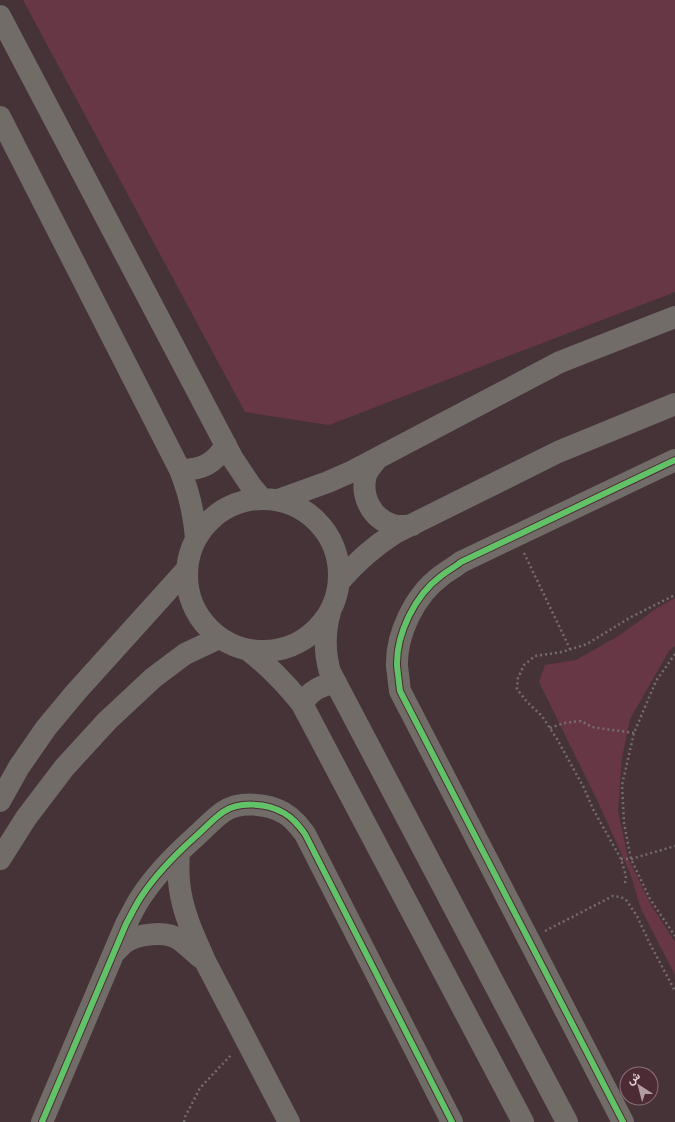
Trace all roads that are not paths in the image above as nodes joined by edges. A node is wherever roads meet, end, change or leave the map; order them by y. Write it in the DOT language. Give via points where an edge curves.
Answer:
graph roads {
  1 [pos="0,16"];
  2 [pos="0,118"];
  3 [pos="675,317"];
  4 [pos="675,404"];
  5 [pos="226,445"];
  6 [pos="377,459"];
  7 [pos="675,460"];
  8 [pos="180,470"];
  9 [pos="270,500"];
  10 [pos="412,525"];
  11 [pos="196,538"];
  12 [pos="187,569"];
  13 [pos="339,582"];
  14 [pos="330,612"];
  15 [pos="219,638"];
  16 [pos="248,650"];
  17 [pos="336,683"];
  18 [pos="302,704"];
  19 [pos="0,801"];
  20 [pos="178,852"];
  21 [pos="0,859"];
  22 [pos="115,952"];
  23 [pos="205,962"];
  24 [pos="42,1122"];
  25 [pos="289,1122"];
  26 [pos="452,1122"];
  27 [pos="523,1122"];
  28 [pos="567,1122"];
  29 [pos="623,1122"];
  1 -- 5 [label="street"];
  2 -- 8 [label="street"];
  3 -- 6 [label="street" via="560,362"];
  4 -- 10 [label="street" via="558,452"];
  5 -- 8 [label="street" via="207,465 192,470"];
  5 -- 9 [label="street" via="242,473"];
  6 -- 9 [label="street" via="303,492"];
  6 -- 10 [label="street" via="366,474 367,502 385,522"];
  7 -- 29 [label="street" via="462,562 440,576 422,594 408,616 400,640 397,665 400,691"];
  8 -- 11 [label="street" via="191,502"];
  9 -- 11 [label="street" via="246,501 231,506 217,514"];
  9 -- 13 [label="street" via="293,505 319,523 336,550"];
  10 -- 13 [label="street" via="395,533 365,554"];
  11 -- 12 [label="street"];
  12 -- 15 [label="street" via="187,585 197,615"];
  12 -- 19 [label="street" via="46,728 19,767"];
  13 -- 14 [label="street"];
  14 -- 16 [label="street" via="309,636 295,644 280,650"];
  14 -- 17 [label="street" via="325,648 330,672"];
  15 -- 16 [label="street" via="233,646"];
  15 -- 21 [label="street" via="185,654 153,678 106,721 64,768 26,818"];
  16 -- 18 [label="street" via="277,675"];
  17 -- 18 [label="street" via="319,687 306,697"];
  17 -- 28 [label="street"];
  18 -- 27 [label="street"];
  20 -- 22 [label="street" via="140,898"];
  20 -- 23 [label="street" via="180,894"];
  20 -- 26 [label="street" via="223,812 238,806 253,804 269,807 296,822 305,834"];
  22 -- 23 [label="street" via="125,943 138,937 165,934 179,939"];
  22 -- 24 [label="street"];
  23 -- 25 [label="street"];
}
